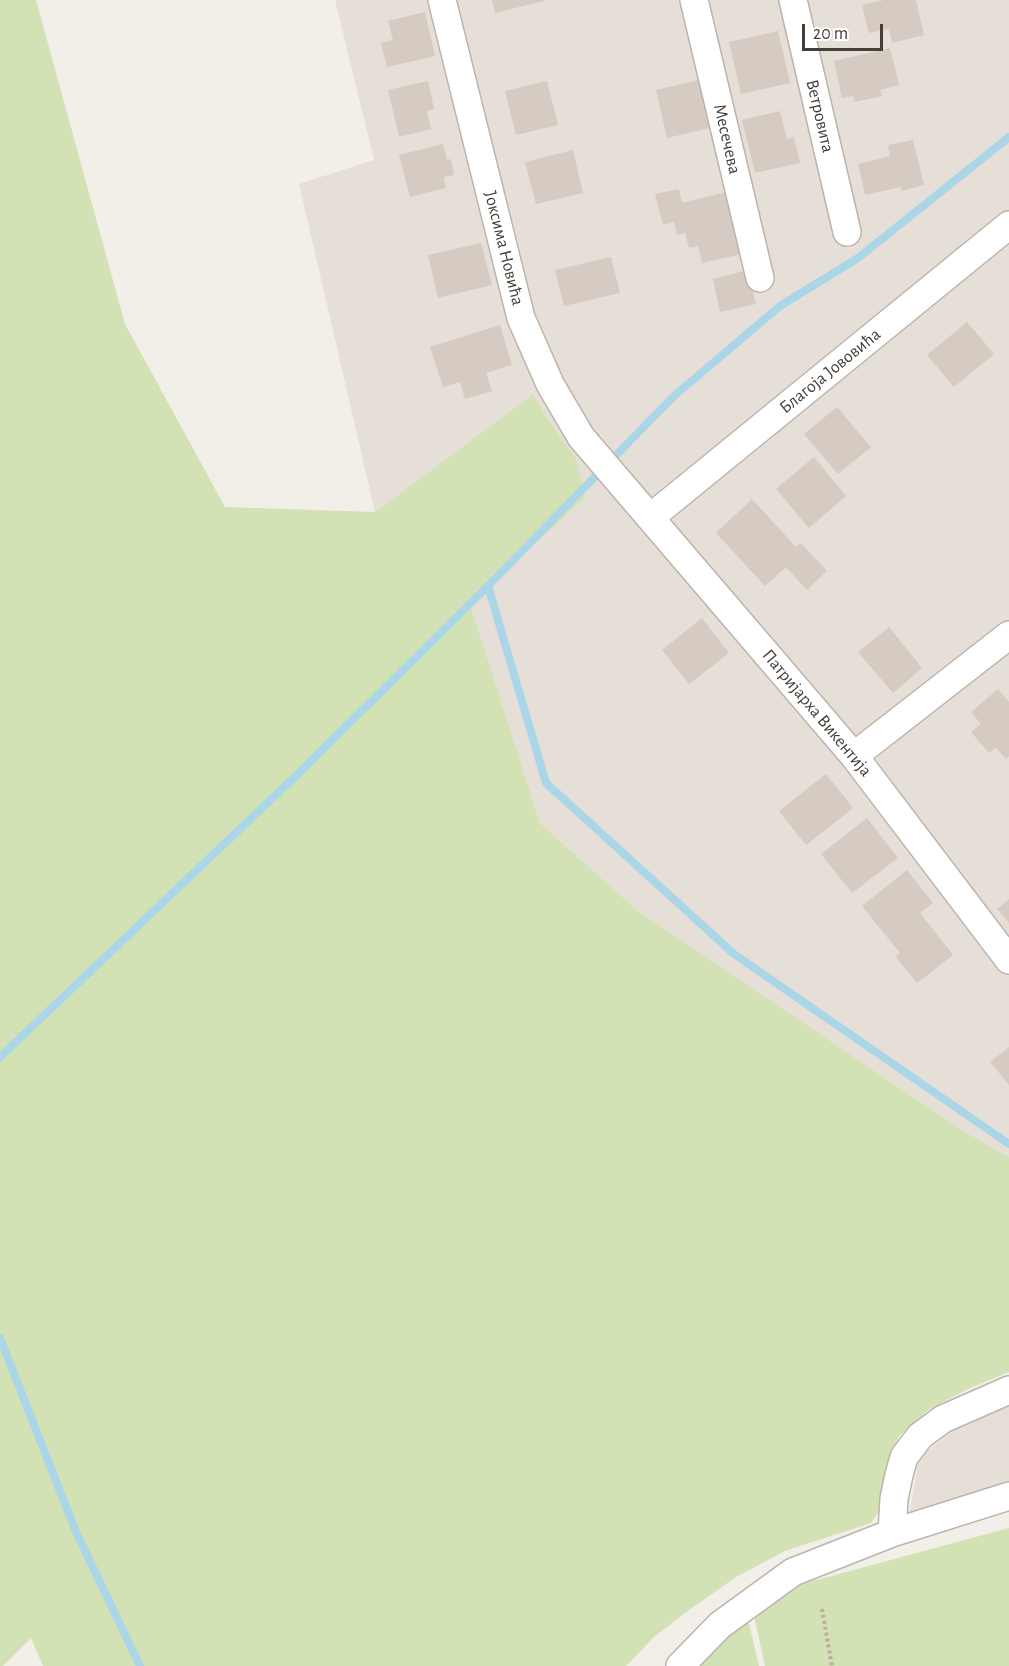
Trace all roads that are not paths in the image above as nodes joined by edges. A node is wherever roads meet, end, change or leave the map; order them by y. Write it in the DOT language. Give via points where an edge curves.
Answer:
graph roads {
  1 [pos="442,0"];
  2 [pos="693,0"];
  3 [pos="793,0"];
  4 [pos="1009,225"];
  5 [pos="847,232"];
  6 [pos="760,278"];
  7 [pos="606,465"];
  8 [pos="651,517"];
  9 [pos="1009,635"];
  10 [pos="854,756"];
  11 [pos="1009,960"];
  12 [pos="1009,1390"];
  13 [pos="1009,1496"];
  14 [pos="892,1533"];
  15 [pos="680,1666"];
  1 -- 7 [label="street, Јоксима Новића" via="521,318 550,384 581,437"];
  2 -- 6 [label="street, Месечева"];
  3 -- 5 [label="street, Ветровита"];
  4 -- 8 [label="street, Благоја Јововића"];
  7 -- 8 [label="street, Патријарха Викентија"];
  8 -- 10 [label="street, Патријарха Викентија"];
  9 -- 10 [label="street"];
  10 -- 11 [label="street, Патријарха Викентија"];
  12 -- 14 [label="street" via="943,1419 920,1436 904,1457 894,1499"];
  13 -- 14 [label="street"];
  14 -- 15 [label="street" via="793,1572 720,1625"];
}
